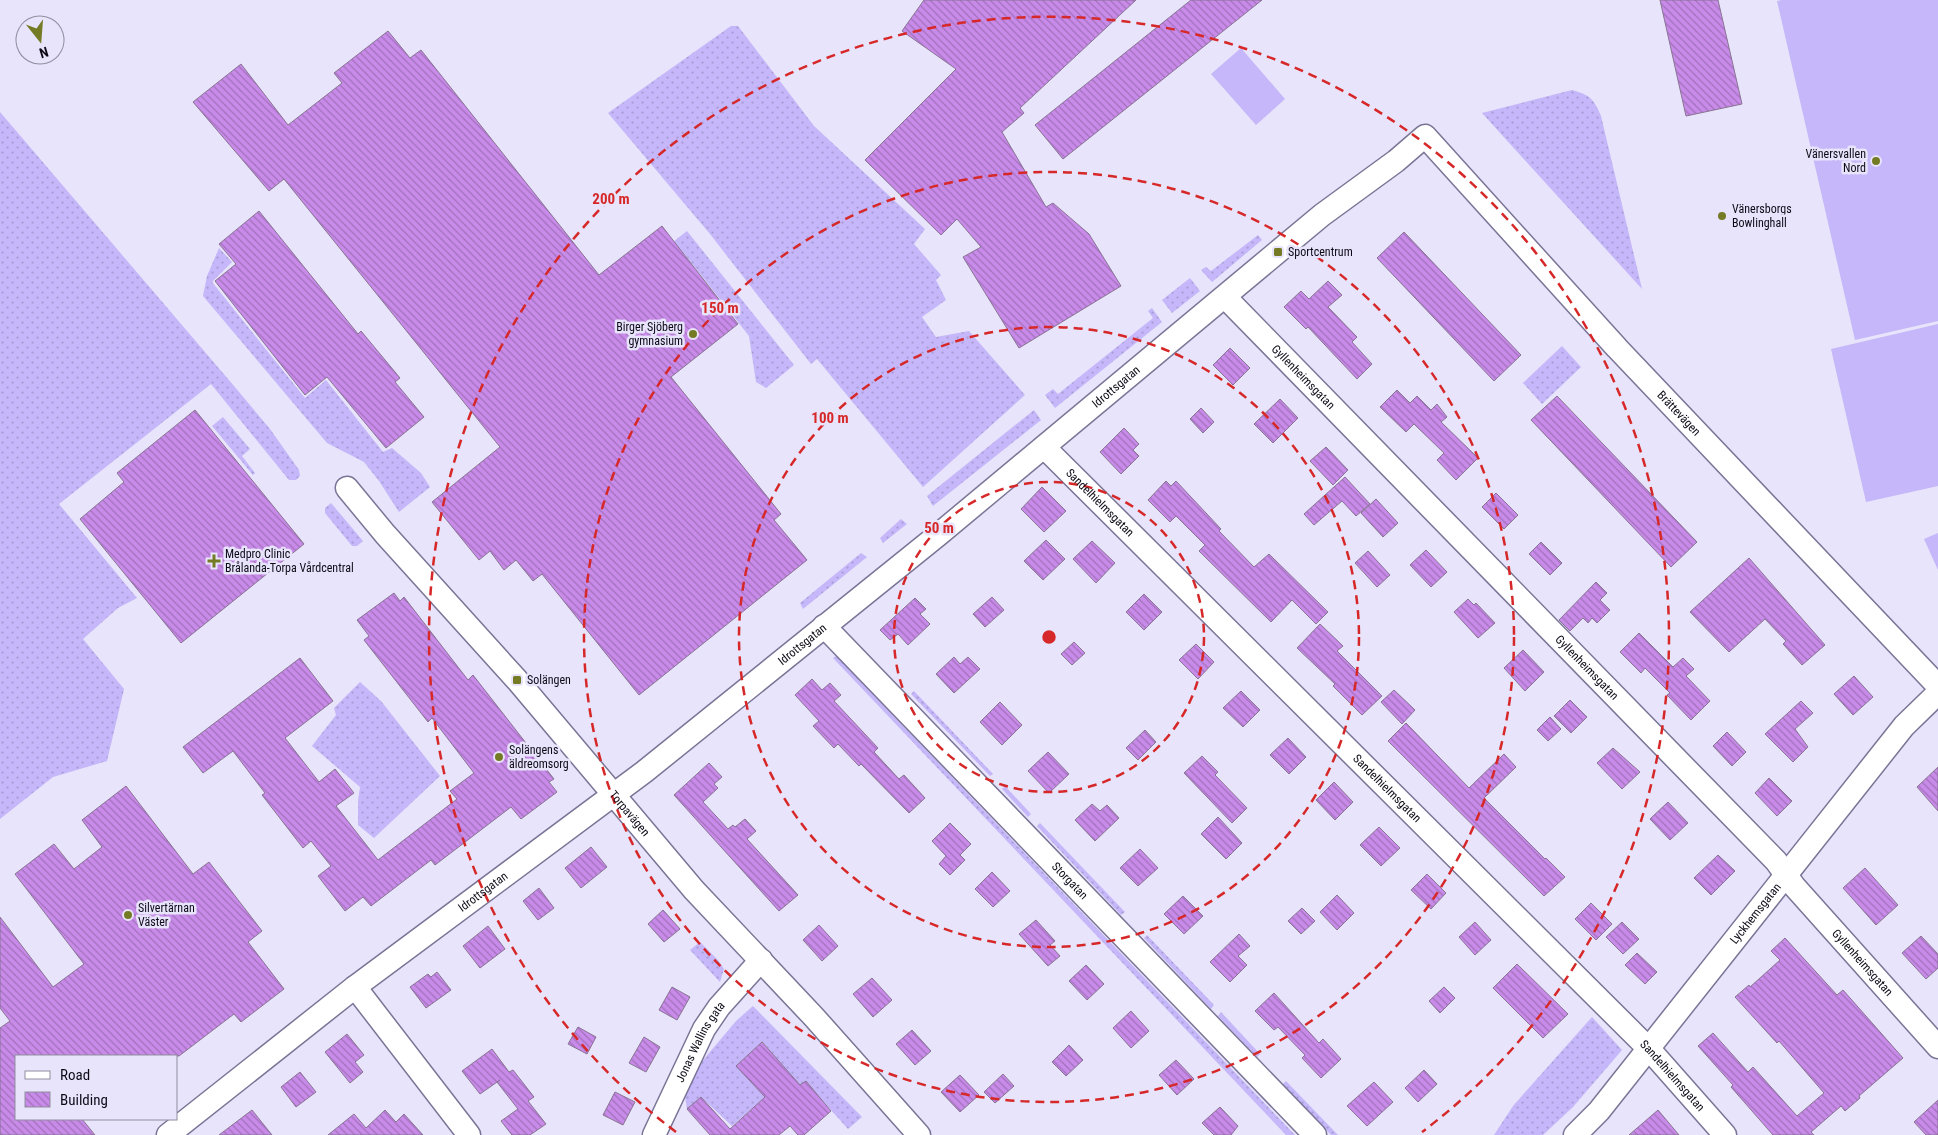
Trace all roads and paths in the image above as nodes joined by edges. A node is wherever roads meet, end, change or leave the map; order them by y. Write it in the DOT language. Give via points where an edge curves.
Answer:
graph roads {
  1 [pos="1425,136"];
  2 [pos="1225,297"];
  3 [pos="1044,448"];
  4 [pos="347,488"];
  5 [pos="824,626"];
  6 [pos="1938,686"];
  7 [pos="1938,693"];
  8 [pos="615,795"];
  9 [pos="1786,876"];
  10 [pos="761,960"];
  11 [pos="355,987"];
  12 [pos="1938,1047"];
  13 [pos="1649,1049"];
  14 [pos="464,1133"];
  15 [pos="168,1135"];
  16 [pos="654,1135"];
  17 [pos="919,1135"];
  18 [pos="1315,1135"];
  19 [pos="1576,1135"];
  20 [pos="1725,1135"];
  1 -- 2 [label="street, Idrottsgatan" via="1322,214"];
  1 -- 6 [label="street, Brättevägen" via="1617,348"];
  2 -- 3 [label="street, Idrottsgatan"];
  2 -- 9 [label="street, Gyllenheimsgatan" via="1776,862"];
  3 -- 5 [label="street, Idrottsgatan"];
  3 -- 13 [label="street, Sandelhielmsgatan"];
  4 -- 8 [label="street, Torpavägen"];
  5 -- 8 [label="street, Idrottsgatan"];
  5 -- 18 [label="street, Storgatan"];
  7 -- 9 [label="street, Lyckhemsgatan" via="1904,726"];
  8 -- 10 [label="street, Torpavägen" via="694,890"];
  8 -- 11 [label="street, Idrottsgatan"];
  9 -- 12 [label="street, Gyllenheimsgatan"];
  9 -- 13 [label="street, Lyckhemsgatan"];
  10 -- 16 [label="street, Jonas Wallins gata" via="704,1028"];
  10 -- 17 [label="street, Torpavägen"];
  11 -- 14 [label="street"];
  11 -- 15 [label="street, Idrottsgatan"];
  13 -- 19 [label="street, Lyckhemsgatan"];
  13 -- 20 [label="street, Sandelhielmsgatan"];
}
